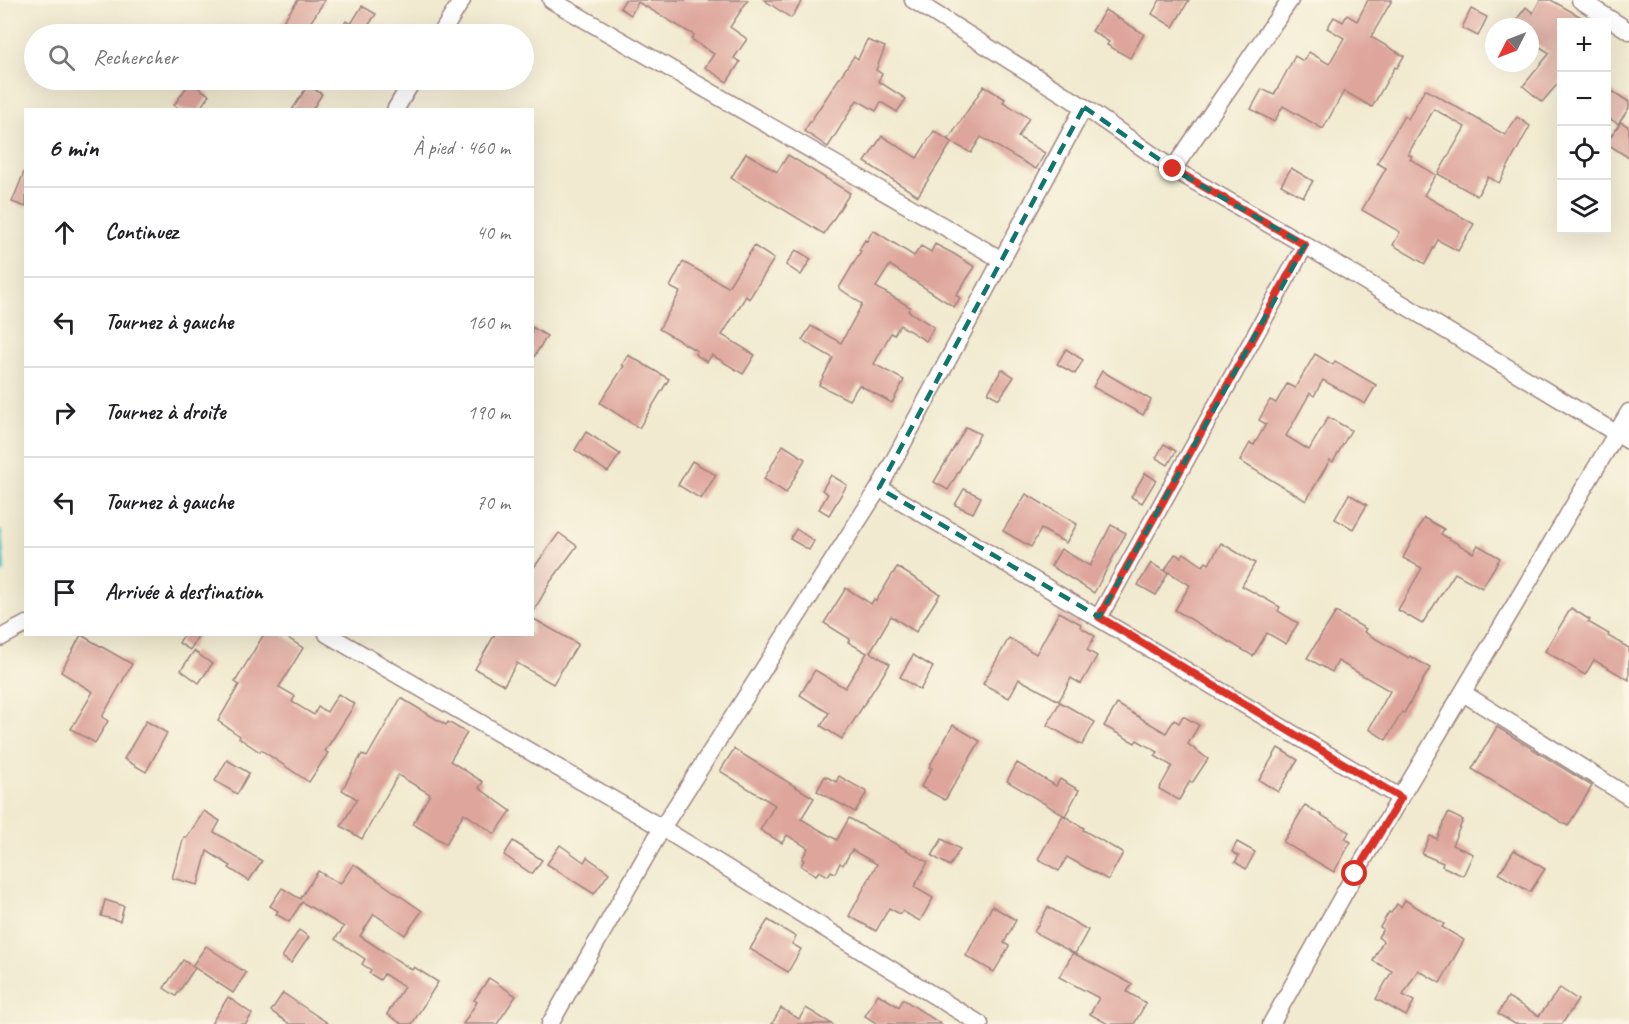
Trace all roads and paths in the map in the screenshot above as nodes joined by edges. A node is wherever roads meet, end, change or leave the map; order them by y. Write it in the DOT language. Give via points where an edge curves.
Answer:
graph roads {
  1 [pos="462,0"];
  2 [pos="551,0"];
  3 [pos="914,0"];
  4 [pos="1290,0"];
  5 [pos="1581,0"];
  6 [pos="447,24"];
  7 [pos="1629,31"];
  8 [pos="407,90"];
  9 [pos="1084,107"];
  10 [pos="396,108"];
  11 [pos="1173,169"];
  12 [pos="1305,245"];
  13 [pos="1002,260"];
  14 [pos="1629,412"];
  15 [pos="1622,436"];
  16 [pos="879,488"];
  17 [pos="1099,617"];
  18 [pos="24,625"];
  19 [pos="330,636"];
  20 [pos="0,638"];
  21 [pos="1463,693"];
  22 [pos="1629,797"];
  23 [pos="1401,798"];
  24 [pos="662,828"];
  25 [pos="550,1024"];
  26 [pos="980,1024"];
  27 [pos="1271,1024"];
  1 -- 6 [label="street"];
  2 -- 13 [label="street"];
  3 -- 9 [label="street"];
  4 -- 11 [label="street"];
  5 -- 7 [label="street"];
  8 -- 10 [label="street"];
  9 -- 11 [label="street"];
  9 -- 13 [label="street"];
  11 -- 12 [label="street"];
  12 -- 15 [label="street"];
  12 -- 17 [label="street"];
  13 -- 16 [label="street"];
  14 -- 15 [label="street"];
  15 -- 21 [label="street"];
  16 -- 17 [label="street"];
  16 -- 24 [label="street"];
  17 -- 23 [label="street"];
  18 -- 20 [label="street"];
  19 -- 24 [label="street"];
  21 -- 22 [label="street"];
  21 -- 23 [label="street"];
  23 -- 27 [label="street"];
  24 -- 25 [label="street"];
  24 -- 26 [label="street"];
}
